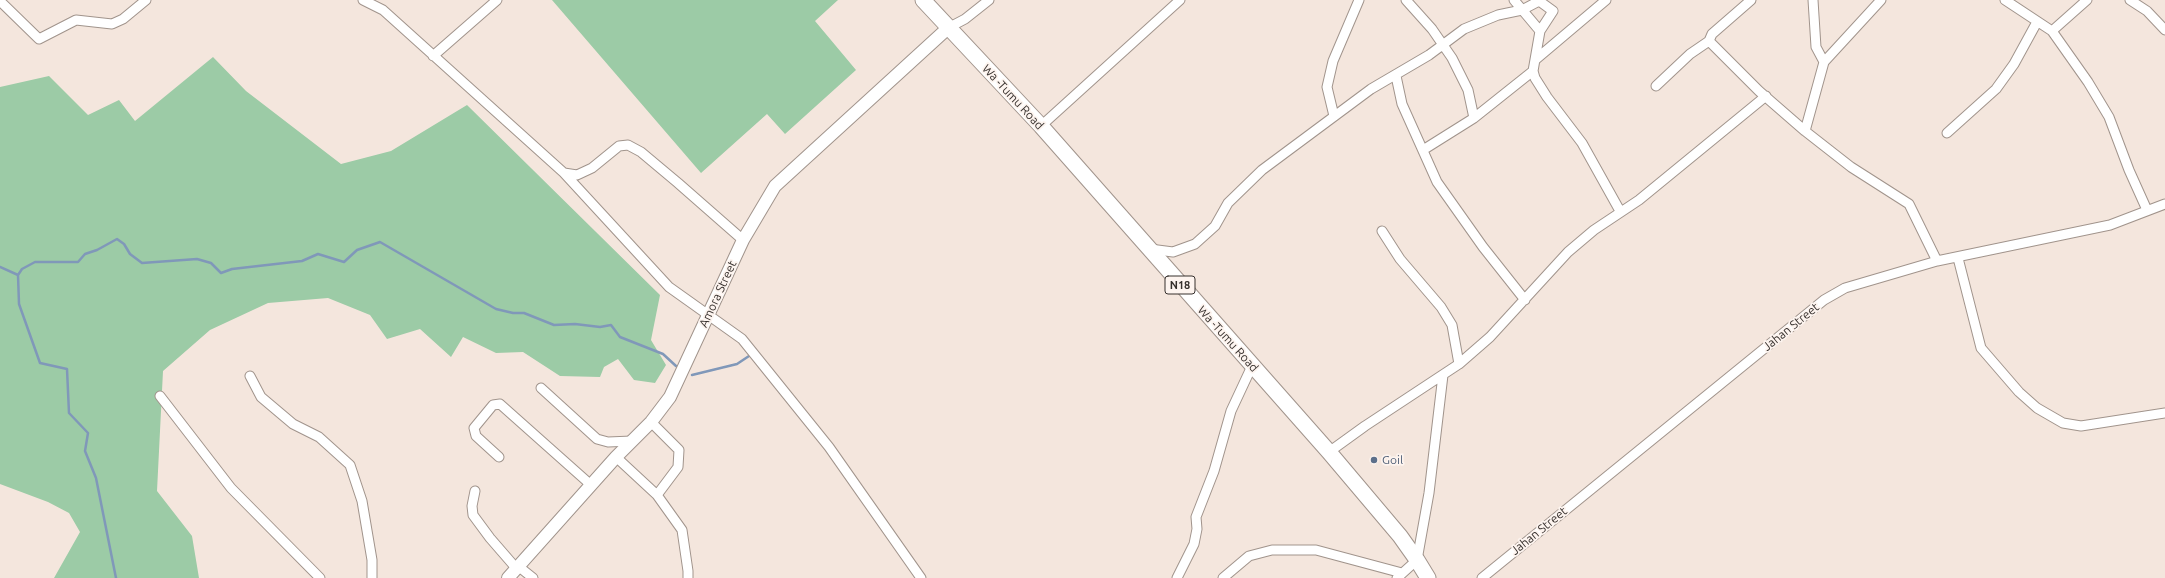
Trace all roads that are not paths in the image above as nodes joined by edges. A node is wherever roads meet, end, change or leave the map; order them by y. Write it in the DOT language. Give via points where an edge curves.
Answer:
graph roads {
  1 [pos="146,0"];
  2 [pos="363,0"];
  3 [pos="497,0"];
  4 [pos="923,0"];
  5 [pos="989,0"];
  6 [pos="1180,0"];
  7 [pos="1359,0"];
  8 [pos="1406,0"];
  9 [pos="1514,0"];
  10 [pos="1540,0"];
  11 [pos="1606,0"];
  12 [pos="1751,0"];
  13 [pos="1813,0"];
  14 [pos="1881,0"];
  15 [pos="2005,0"];
  16 [pos="2087,0"];
  17 [pos="2130,0"];
  18 [pos="0,1"];
  19 [pos="1522,10"];
  20 [pos="2037,22"];
  21 [pos="948,28"];
  22 [pos="2165,30"];
  23 [pos="1540,31"];
  24 [pos="2052,31"];
  25 [pos="1709,41"];
  26 [pos="1443,45"];
  27 [pos="433,56"];
  28 [pos="1535,60"];
  29 [pos="1824,62"];
  30 [pos="1533,71"];
  31 [pos="1396,76"];
  32 [pos="1656,86"];
  33 [pos="1766,96"];
  34 [pos="1334,116"];
  35 [pos="1474,118"];
  36 [pos="1041,126"];
  37 [pos="1805,130"];
  38 [pos="1947,133"];
  39 [pos="1423,150"];
  40 [pos="564,173"];
  41 [pos="2165,204"];
  42 [pos="2147,210"];
  43 [pos="1620,211"];
  44 [pos="1382,231"];
  45 [pos="743,240"];
  46 [pos="1148,249"];
  47 [pos="1958,258"];
  48 [pos="1937,261"];
  49 [pos="1525,300"];
  50 [pos="709,314"];
  51 [pos="1459,364"];
  52 [pos="1252,366"];
  53 [pos="1443,375"];
  54 [pos="250,376"];
  55 [pos="541,388"];
  56 [pos="160,396"];
  57 [pos="2165,413"];
  58 [pos="651,422"];
  59 [pos="632,441"];
  60 [pos="1329,452"];
  61 [pos="499,457"];
  62 [pos="616,457"];
  63 [pos="591,485"];
  64 [pos="475,491"];
  65 [pos="657,495"];
  66 [pos="1418,560"];
  67 [pos="517,567"];
  68 [pos="1399,576"];
  69 [pos="320,578"];
  70 [pos="372,578"];
  71 [pos="508,578"];
  72 [pos="533,578"];
  73 [pos="688,578"];
  74 [pos="921,578"];
  75 [pos="1178,578"];
  76 [pos="1223,578"];
  77 [pos="1428,578"];
  78 [pos="1482,578"];
  1 -- 18 [label="street" via="124,19 112,24 76,20 39,39"];
  2 -- 27 [label="street" via="383,10"];
  3 -- 27 [label="street"];
  4 -- 21 [label="highway, Wa -Tumu Road / N18"];
  5 -- 21 [label="street"];
  6 -- 36 [label="street"];
  7 -- 34 [label="street" via="1333,61 1327,87"];
  8 -- 26 [label="street"];
  9 -- 19 [label="street"];
  10 -- 19 [label="street"];
  10 -- 23 [label="street" via="1553,11"];
  11 -- 28 [label="street"];
  12 -- 25 [label="street" via="1712,34"];
  13 -- 29 [label="street" via="1816,46"];
  14 -- 29 [label="street"];
  15 -- 20 [label="street"];
  16 -- 24 [label="street"];
  17 -- 22 [label="street" via="2146,11"];
  19 -- 23 [label="street"];
  19 -- 26 [label="street" via="1498,15 1464,29"];
  20 -- 24 [label="street"];
  20 -- 38 [label="street" via="2014,64 1996,89"];
  21 -- 36 [label="highway, Wa -Tumu Road / N18"];
  21 -- 45 [label="street, Amora Street" via="775,186"];
  23 -- 28 [label="street"];
  24 -- 42 [label="street" via="2099,98"];
  25 -- 32 [label="street" via="1690,54"];
  25 -- 33 [label="street"];
  26 -- 31 [label="street"];
  26 -- 35 [label="street" via="1468,90"];
  27 -- 40 [label="street"];
  28 -- 30 [label="street"];
  29 -- 37 [label="street"];
  30 -- 35 [label="street"];
  30 -- 43 [label="street" via="1547,98 1582,144"];
  31 -- 34 [label="street" via="1371,89"];
  31 -- 39 [label="street" via="1402,104"];
  33 -- 37 [label="street"];
  33 -- 43 [label="street" via="1656,186"];
  34 -- 46 [label="street" via="1262,170 1228,203 1215,226 1195,244 1173,252"];
  35 -- 39 [label="street"];
  36 -- 46 [label="highway, Wa -Tumu Road / N18"];
  37 -- 48 [label="street" via="1851,167 1909,204"];
  39 -- 49 [label="street" via="1437,182"];
  40 -- 45 [label="street" via="577,175 592,168 619,146 628,145 641,152"];
  40 -- 50 [label="street" via="669,287"];
  41 -- 42 [label="street, Jahan Street"];
  42 -- 47 [label="street, Jahan Street" via="2110,225"];
  43 -- 49 [label="street" via="1568,252"];
  44 -- 51 [label="street" via="1400,259 1441,307 1452,325"];
  45 -- 50 [label="street, Amora Street"];
  46 -- 52 [label="highway, Wa -Tumu Road / N18"];
  47 -- 48 [label="street, Jahan Street"];
  47 -- 57 [label="street" via="1981,348 2019,392 2038,408 2052,418 2081,426"];
  48 -- 78 [label="street, Jahan Street" via="1845,288 1824,300"];
  49 -- 51 [label="street" via="1490,337"];
  50 -- 58 [label="street, Amora Street" via="670,396"];
  50 -- 74 [label="street" via="742,339 819,435"];
  51 -- 53 [label="street"];
  52 -- 60 [label="highway, Wa -Tumu Road / N18"];
  52 -- 75 [label="street" via="1231,411 1214,471 1196,517 1198,529 1194,544"];
  53 -- 60 [label="street"];
  53 -- 66 [label="street"];
  54 -- 70 [label="street" via="261,397 293,424 319,437 350,465 362,501 372,560"];
  55 -- 59 [label="street" via="597,439 608,442"];
  56 -- 69 [label="street" via="231,488"];
  58 -- 59 [label="street, Amora Street"];
  58 -- 65 [label="street" via="679,450 680,455 678,467"];
  59 -- 62 [label="street, Amora Street"];
  60 -- 66 [label="highway, Wa -Tumu Road / N18"];
  61 -- 63 [label="street" via="476,436 474,428 493,405 500,404"];
  62 -- 63 [label="street, Amora Street"];
  62 -- 65 [label="street"];
  63 -- 67 [label="street, Amora Street"];
  64 -- 67 [label="street" via="473,515"];
  65 -- 73 [label="street" via="682,530"];
  66 -- 68 [label="street"];
  66 -- 77 [label="highway, Wa -Tumu Road / N18"];
  67 -- 71 [label="street, Amora Street"];
  67 -- 72 [label="street"];
  68 -- 76 [label="street" via="1316,550 1272,550 1249,556"];
}
